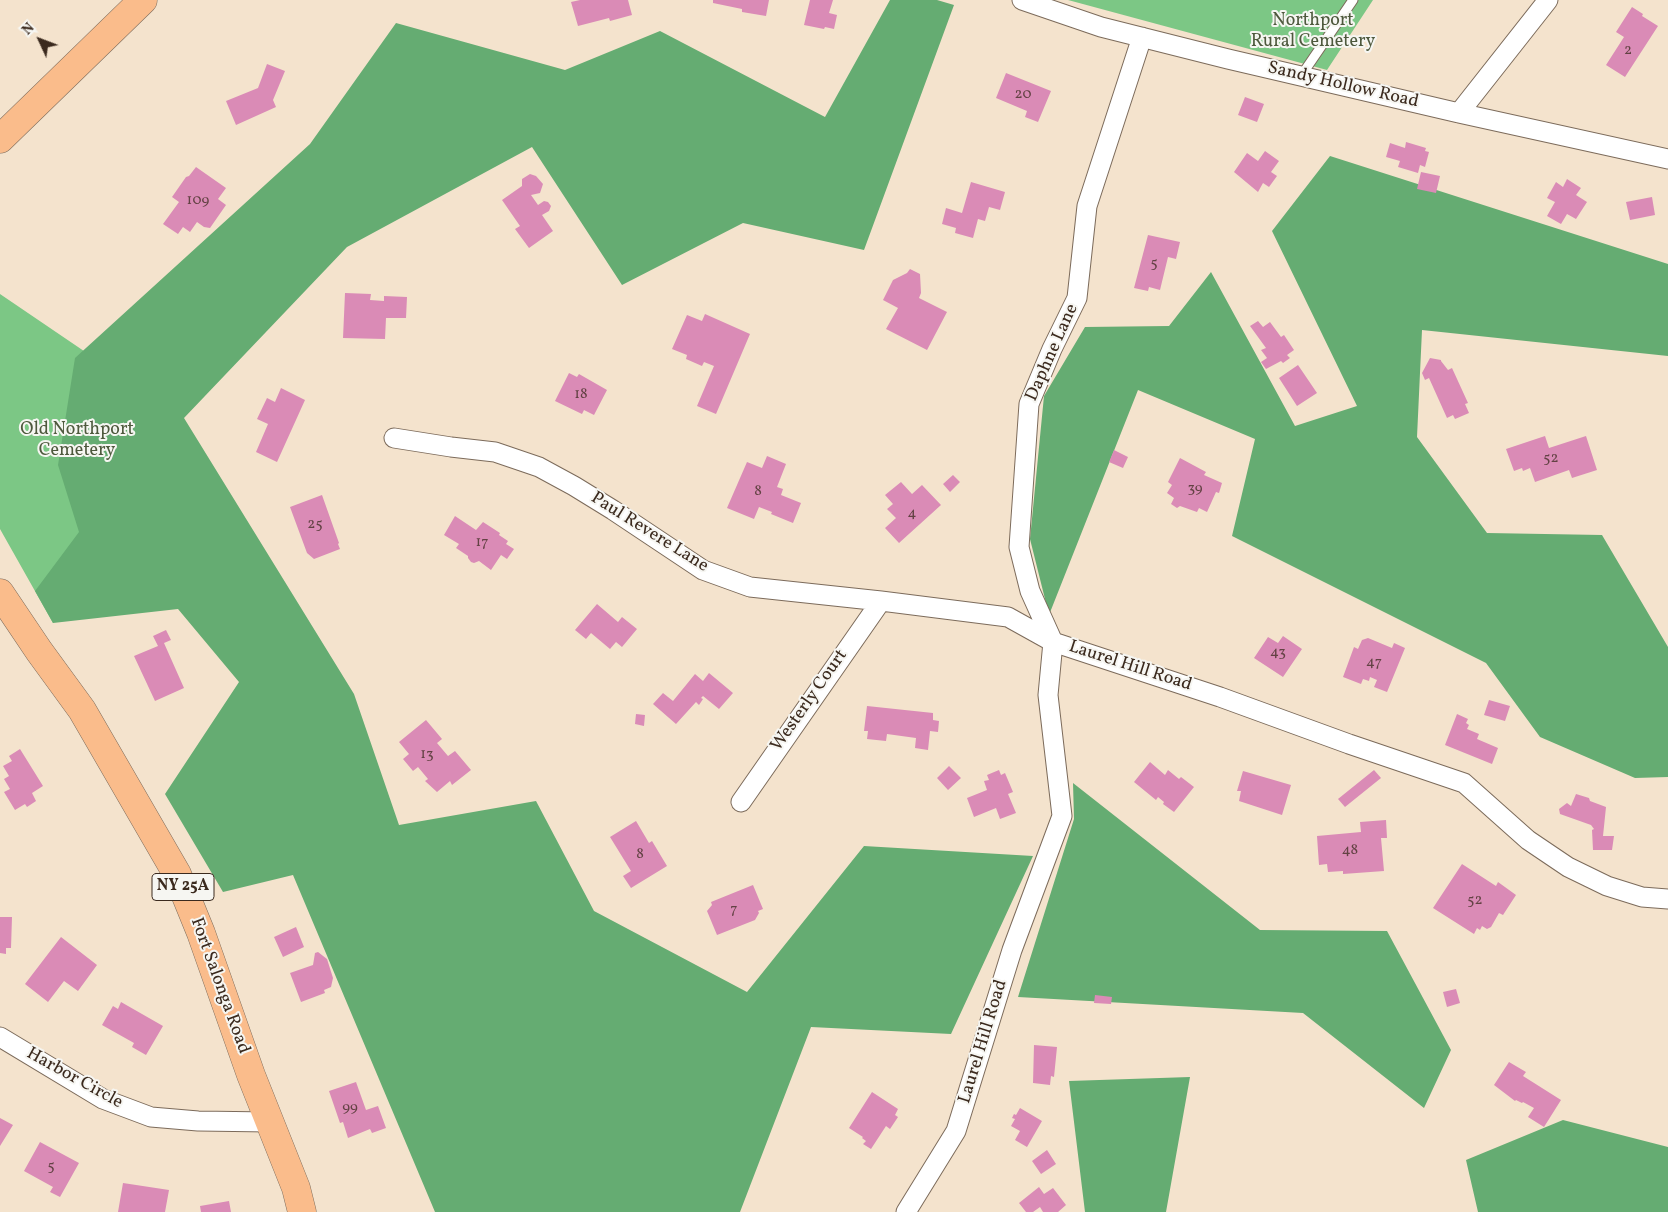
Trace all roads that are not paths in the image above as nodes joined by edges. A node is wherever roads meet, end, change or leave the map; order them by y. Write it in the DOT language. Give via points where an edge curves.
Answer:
graph roads {
  1 [pos="143,0"];
  2 [pos="1022,0"];
  3 [pos="1353,0"];
  4 [pos="1548,0"];
  5 [pos="1142,37"];
  6 [pos="1301,76"];
  7 [pos="1459,113"];
  8 [pos="0,139"];
  9 [pos="1668,159"];
  10 [pos="394,438"];
  11 [pos="0,594"];
  12 [pos="881,600"];
  13 [pos="1053,642"];
  14 [pos="741,802"];
  15 [pos="1668,899"];
  16 [pos="0,1037"];
  17 [pos="270,1122"];
  18 [pos="302,1212"];
  19 [pos="906,1212"];
  1 -- 8 [label="main road"];
  2 -- 5 [label="street, Sandy Hollow Road"];
  3 -- 6 [label="lane"];
  4 -- 7 [label="street"];
  5 -- 6 [label="street, Sandy Hollow Road"];
  5 -- 13 [label="street, Daphne Lane" via="1087,206 1078,298 1029,404 1020,547 1030,591"];
  6 -- 7 [label="street, Sandy Hollow Road"];
  7 -- 9 [label="street, Sandy Hollow Road"];
  10 -- 12 [label="street, Paul Revere Lane" via="495,452 539,467 613,510 703,570 750,586"];
  11 -- 17 [label="main road, Fort Salonga Road / NY 25A" via="82,710 178,874"];
  12 -- 13 [label="street, Paul Revere Lane" via="1008,617"];
  12 -- 14 [label="street, Westerly Court"];
  13 -- 15 [label="street, Laurel Hill Road" via="1464,783 1528,840 1568,867 1607,886 1642,897"];
  13 -- 19 [label="street, Laurel Hill Road" via="1048,696 1062,816 1012,950 956,1131"];
  16 -- 17 [label="street, Harbor Circle" via="103,1099 151,1116 198,1121"];
  17 -- 18 [label="main road, Fort Salonga Road / NY 25A"];
}
